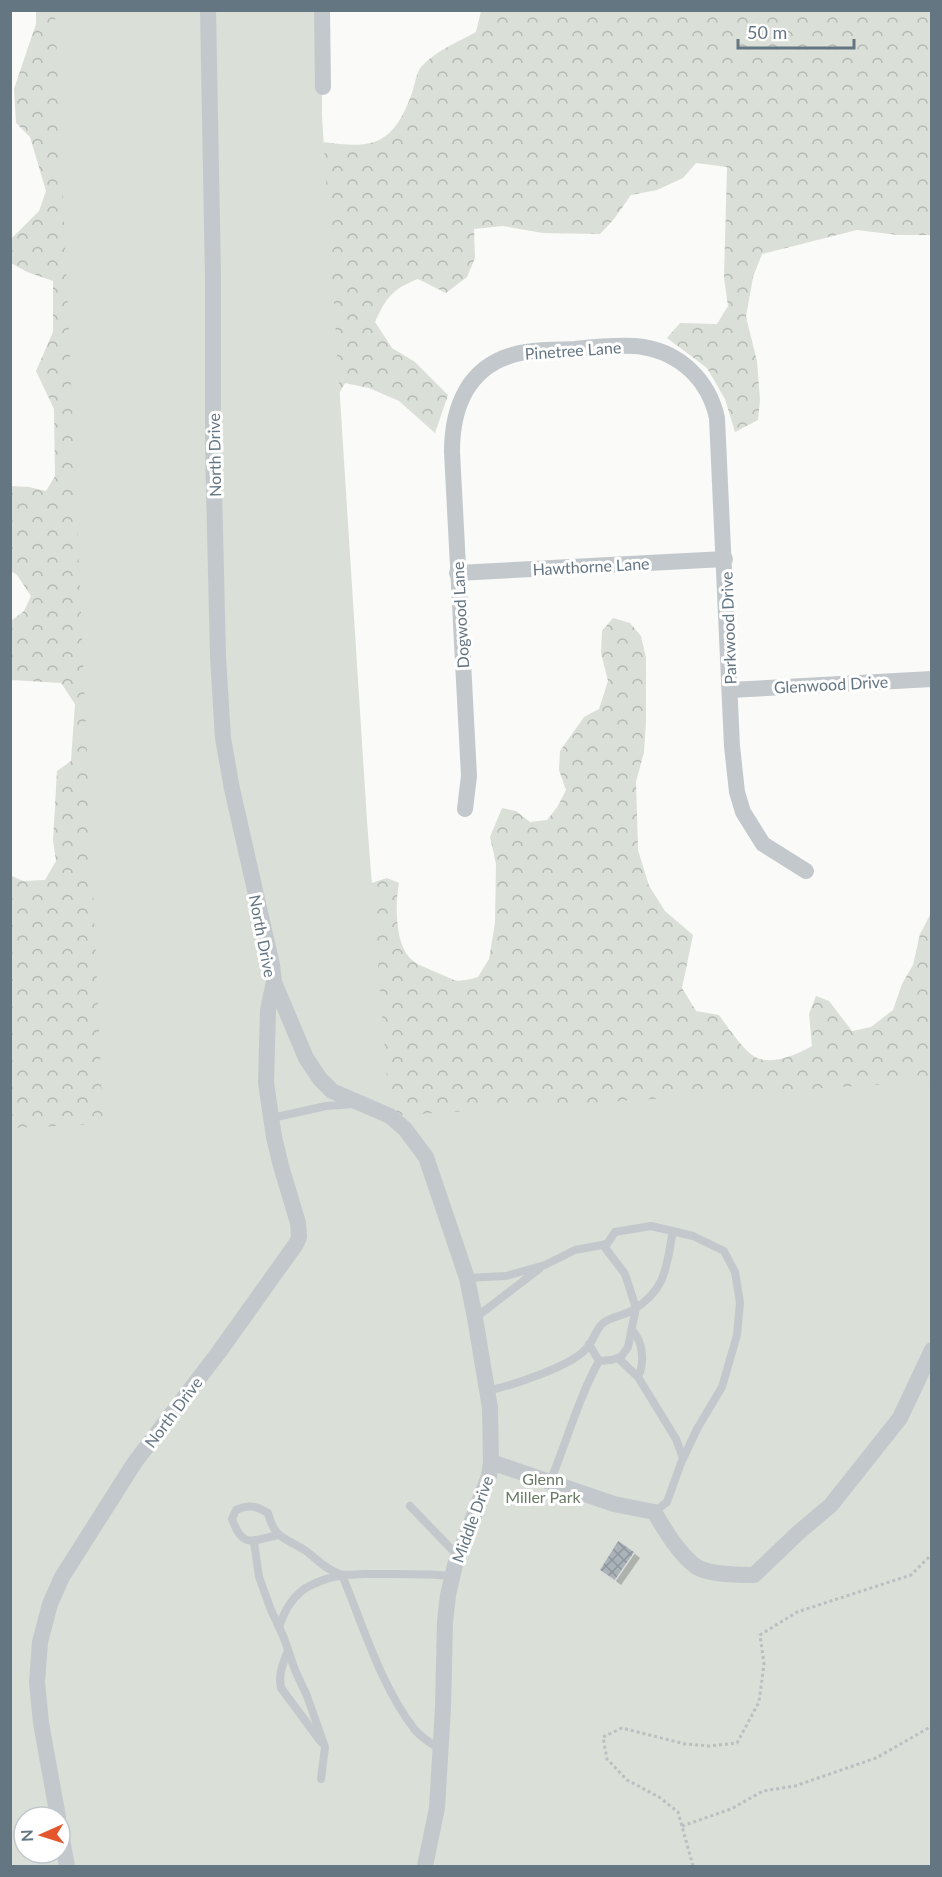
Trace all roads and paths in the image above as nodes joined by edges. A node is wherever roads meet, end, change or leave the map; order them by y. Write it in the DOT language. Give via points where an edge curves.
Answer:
graph roads {
  1 [pos="208,10"];
  2 [pos="322,10"];
  3 [pos="323,87"];
  4 [pos="686,364"];
  5 [pos="453,420"];
  6 [pos="725,559"];
  7 [pos="457,573"];
  8 [pos="932,679"];
  9 [pos="730,690"];
  10 [pos="465,810"];
  11 [pos="806,871"];
  12 [pos="274,982"];
  13 [pos="360,1103"];
  14 [pos="272,1118"];
  15 [pos="673,1231"];
  16 [pos="603,1245"];
  17 [pos="545,1265"];
  18 [pos="467,1278"];
  19 [pos="636,1308"];
  20 [pos="476,1318"];
  21 [pos="632,1330"];
  22 [pos="589,1344"];
  23 [pos="932,1350"];
  24 [pos="618,1358"];
  25 [pos="599,1360"];
  26 [pos="638,1377"];
  27 [pos="487,1391"];
  28 [pos="683,1458"];
  29 [pos="491,1462"];
  30 [pos="550,1482"];
  31 [pos="410,1506"];
  32 [pos="654,1512"];
  33 [pos="278,1535"];
  34 [pos="254,1542"];
  35 [pos="932,1554"];
  36 [pos="459,1556"];
  37 [pos="342,1575"];
  38 [pos="453,1576"];
  39 [pos="279,1627"];
  40 [pos="288,1650"];
  41 [pos="932,1726"];
  42 [pos="325,1747"];
  43 [pos="441,1750"];
  44 [pos="321,1779"];
  45 [pos="56,1805"];
  46 [pos="682,1826"];
  47 [pos="425,1866"];
  48 [pos="693,1866"];
  1 -- 12 [label="street, North Drive" via="213,446 223,738"];
  2 -- 3 [label="street"];
  4 -- 5 [label="street, Pinetree Lane" via="641,346 522,352 492,365 475,378"];
  4 -- 6 [label="street, Parkwood Drive" via="706,389 717,418"];
  5 -- 7 [label="street, Dogwood Lane"];
  6 -- 7 [label="street, Hawthorne Lane"];
  6 -- 9 [label="street, Parkwood Drive"];
  7 -- 10 [label="street, Dogwood Lane" via="469,776"];
  8 -- 9 [label="street, Glenwood Drive"];
  9 -- 11 [label="street, Parkwood Drive" via="737,792 744,812 763,844"];
  12 -- 13 [label="street, Middle Drive" via="301,1049 320,1079 332,1091"];
  12 -- 14 [label="street, North Drive" via="268,1010 266,1083"];
  13 -- 14 [label="lane"];
  13 -- 18 [label="street, Middle Drive" via="390,1116 409,1133 426,1158"];
  14 -- 45 [label="street, North Drive" via="298,1223 296,1244 135,1462 62,1577 46,1616 37,1682"];
  15 -- 16 [label="lane" via="651,1226 615,1232"];
  15 -- 19 [label="lane" via="669,1261 656,1292"];
  15 -- 28 [label="lane" via="724,1251 735,1272 740,1303 737,1335 722,1387"];
  16 -- 17 [label="lane" via="575,1250"];
  16 -- 19 [label="lane" via="625,1274"];
  17 -- 18 [label="lane" via="506,1276"];
  17 -- 20 [label="lane"];
  18 -- 20 [label="street, Middle Drive"];
  19 -- 21 [label="lane"];
  19 -- 22 [label="lane" via="601,1325"];
  20 -- 27 [label="street, Middle Drive"];
  21 -- 24 [label="lane" via="628,1347"];
  21 -- 26 [label="lane" via="641,1345 642,1371"];
  22 -- 25 [label="lane"];
  22 -- 27 [label="lane" via="569,1361 522,1382"];
  23 -- 32 [label="street" via="893,1427 831,1505 754,1575 728,1575 696,1567 674,1544"];
  24 -- 25 [label="lane"];
  24 -- 26 [label="lane"];
  25 -- 30 [label="lane" via="584,1388"];
  26 -- 28 [label="lane" via="676,1439"];
  27 -- 29 [label="street, Middle Drive"];
  28 -- 32 [label="lane" via="667,1502"];
  29 -- 30 [label="street"];
  29 -- 36 [label="street, Middle Drive"];
  30 -- 32 [label="street" via="614,1504"];
  31 -- 36 [label="lane"];
  33 -- 34 [label="lane"];
  33 -- 34 [label="lane" via="268,1513 246,1505 236,1510 232,1519 244,1539"];
  33 -- 37 [label="lane"];
  34 -- 39 [label="lane" via="259,1577"];
  35 -- 46 [label="path" via="911,1575 797,1612 760,1635 764,1664 759,1702 737,1743 685,1744 622,1728 603,1737 607,1759 627,1780 678,1812"];
  36 -- 38 [label="street, Middle Drive"];
  37 -- 38 [label="lane"];
  37 -- 39 [label="lane" via="309,1584 288,1605"];
  37 -- 43 [label="lane" via="396,1700 417,1731"];
  38 -- 43 [label="street, Middle Drive" via="445,1622"];
  39 -- 40 [label="lane"];
  40 -- 42 [label="lane"];
  40 -- 42 [label="lane" via="281,1667 281,1688"];
  41 -- 46 [label="path" via="876,1758 795,1786 763,1791 731,1809"];
  42 -- 44 [label="lane"];
  43 -- 47 [label="street, Middle Drive" via="437,1808"];
  46 -- 48 [label="path"];
}
